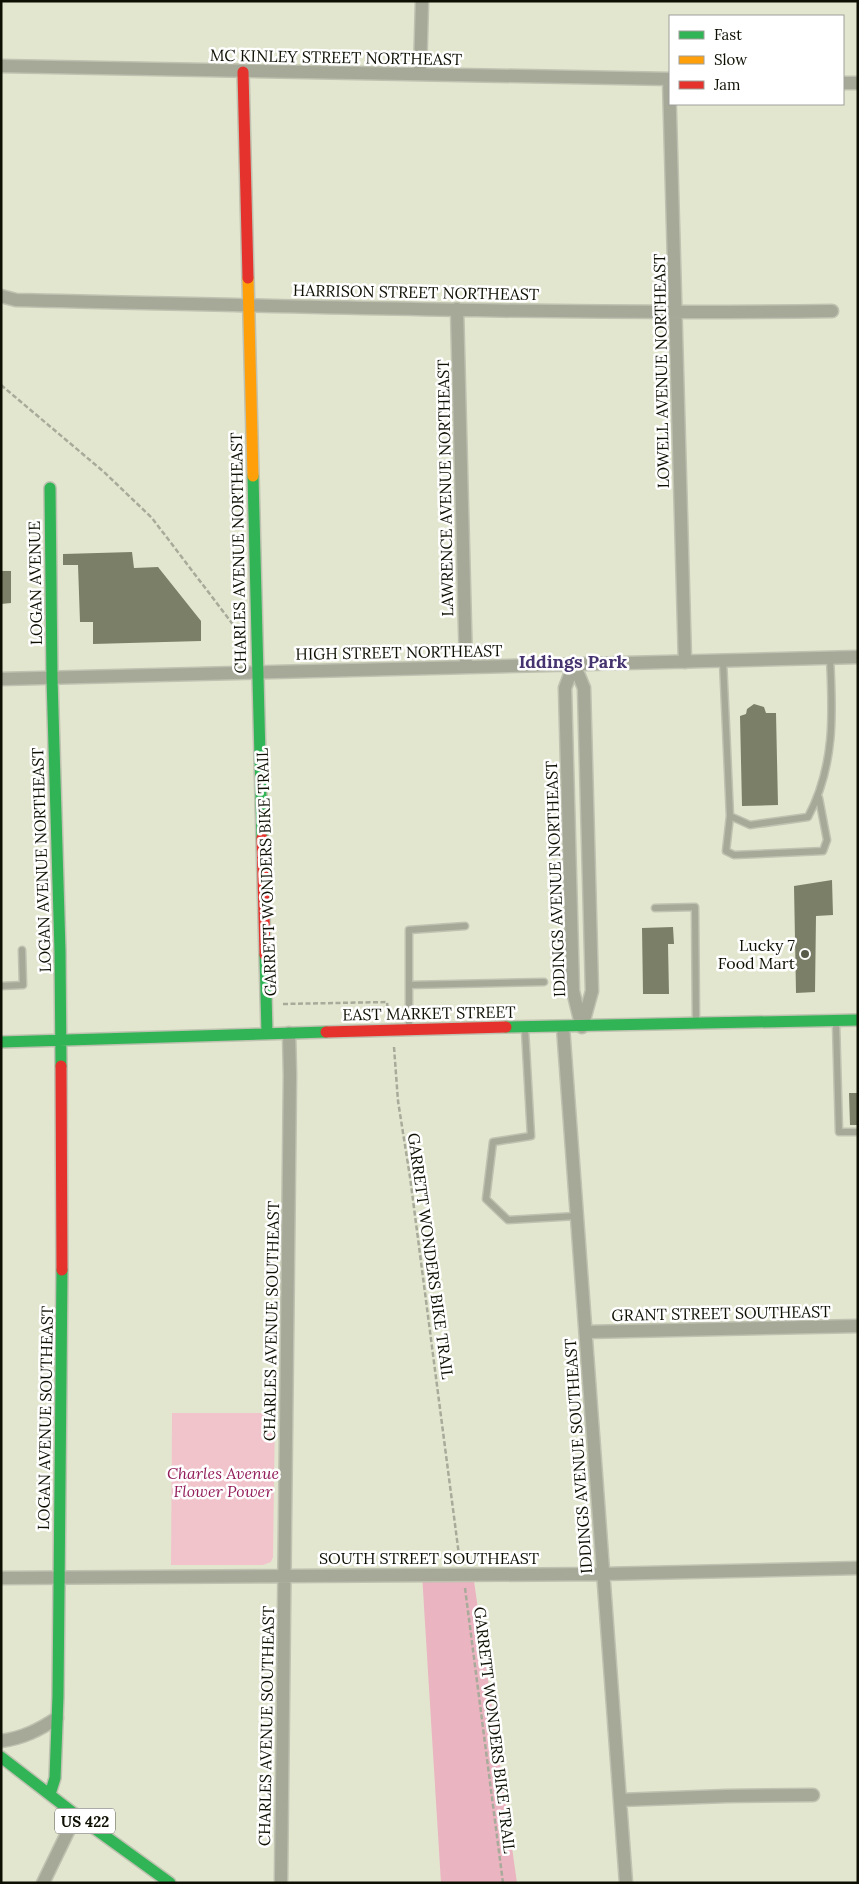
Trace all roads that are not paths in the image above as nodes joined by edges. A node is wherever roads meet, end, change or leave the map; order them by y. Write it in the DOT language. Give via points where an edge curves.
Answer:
graph roads {
  1 [pos="422,1"];
  2 [pos="1,66"];
  3 [pos="243,72"];
  4 [pos="420,74"];
  5 [pos="669,79"];
  6 [pos="844,83"];
  7 [pos="858,83"];
  8 [pos="671,105"];
  9 [pos="1,296"];
  10 [pos="248,305"];
  11 [pos="457,309"];
  12 [pos="832,311"];
  13 [pos="676,313"];
  14 [pos="50,488"];
  15 [pos="858,657"];
  16 [pos="830,658"];
  17 [pos="723,661"];
  18 [pos="685,662"];
  19 [pos="574,664"];
  20 [pos="466,667"];
  21 [pos="257,672"];
  22 [pos="52,678"];
  23 [pos="1,679"];
  24 [pos="819,798"];
  25 [pos="730,816"];
  26 [pos="655,908"];
  27 [pos="465,926"];
  28 [pos="22,950"];
  29 [pos="544,982"];
  30 [pos="409,984"];
  31 [pos="1,986"];
  32 [pos="836,1020"];
  33 [pos="858,1020"];
  34 [pos="696,1024"];
  35 [pos="563,1027"];
  36 [pos="582,1027"];
  37 [pos="525,1028"];
  38 [pos="409,1029"];
  39 [pos="289,1033"];
  40 [pos="267,1034"];
  41 [pos="61,1041"];
  42 [pos="1,1042"];
  43 [pos="858,1132"];
  44 [pos="577,1216"];
  45 [pos="858,1326"];
  46 [pos="586,1332"];
  47 [pos="858,1568"];
  48 [pos="603,1574"];
  49 [pos="284,1575"];
  50 [pos="59,1577"];
  51 [pos="1,1578"];
  52 [pos="57,1718"];
  53 [pos="1,1741"];
  54 [pos="1,1758"];
  55 [pos="50,1794"];
  56 [pos="813,1795"];
  57 [pos="620,1800"];
  58 [pos="76,1815"];
  59 [pos="281,1880"];
  60 [pos="43,1883"];
  61 [pos="170,1883"];
  62 [pos="626,1883"];
  1 -- 4 [label="street"];
  2 -- 3 [label="street, MC KINLEY STREET NORTHEAST"];
  3 -- 4 [label="street, MC KINLEY STREET NORTHEAST"];
  3 -- 10 [label="street, CHARLES AVENUE NORTHEAST"];
  4 -- 5 [label="street, MC KINLEY STREET NORTHEAST"];
  6 -- 7 [label="street"];
  8 -- 13 [label="street, LOWELL AVENUE NORTHEAST"];
  9 -- 10 [label="street, HARRISON STREET NORTHEAST" via="16,300"];
  10 -- 11 [label="street, HARRISON STREET NORTHEAST"];
  10 -- 21 [label="street, CHARLES AVENUE NORTHEAST"];
  11 -- 13 [label="street, HARRISON STREET NORTHEAST"];
  11 -- 20 [label="street, LAWRENCE AVENUE NORTHEAST"];
  12 -- 13 [label="street, HARRISON STREET NORTHEAST"];
  13 -- 18 [label="street, LOWELL AVENUE NORTHEAST"];
  14 -- 22 [label="street, LOGAN AVENUE"];
  15 -- 16 [label="street, HIGH STREET NORTHEAST"];
  16 -- 17 [label="street, HIGH STREET NORTHEAST"];
  16 -- 24 [label="lane" via="830,756"];
  17 -- 18 [label="street, HIGH STREET NORTHEAST"];
  17 -- 25 [label="lane"];
  18 -- 19 [label="street, HIGH STREET NORTHEAST"];
  19 -- 20 [label="street, HIGH STREET NORTHEAST"];
  19 -- 36 [label="street, IDDINGS AVENUE NORTHEAST" via="565,688 573,992"];
  19 -- 36 [label="street, IDDINGS AVENUE NORTHEAST" via="584,688 592,991"];
  20 -- 21 [label="street, HIGH STREET NORTHEAST"];
  21 -- 22 [label="street, HIGH STREET NORTHEAST"];
  21 -- 40 [label="street, CHARLES AVENUE NORTHEAST"];
  22 -- 23 [label="street, HIGH STREET NORTHEAST"];
  22 -- 41 [label="street, LOGAN AVENUE NORTHEAST"];
  24 -- 25 [label="lane" via="808,817 750,825"];
  24 -- 25 [label="lane" via="828,840 823,850 734,856 726,850"];
  26 -- 34 [label="lane" via="695,907"];
  27 -- 30 [label="lane" via="409,930"];
  28 -- 31 [label="lane" via="23,985"];
  29 -- 30 [label="lane"];
  30 -- 38 [label="lane"];
  32 -- 33 [label="street, EAST MARKET STREET"];
  32 -- 34 [label="street, EAST MARKET STREET"];
  32 -- 43 [label="lane" via="839,1132"];
  34 -- 36 [label="street, EAST MARKET STREET"];
  35 -- 36 [label="street, EAST MARKET STREET"];
  35 -- 37 [label="street, EAST MARKET STREET"];
  35 -- 44 [label="street, IDDINGS AVENUE SOUTHEAST"];
  37 -- 38 [label="street, EAST MARKET STREET"];
  37 -- 44 [label="lane" via="531,1136 493,1142 486,1199 508,1220"];
  38 -- 39 [label="street, EAST MARKET STREET"];
  39 -- 40 [label="street, EAST MARKET STREET"];
  39 -- 49 [label="street, CHARLES AVENUE SOUTHEAST"];
  40 -- 41 [label="street, EAST MARKET STREET"];
  41 -- 42 [label="street, EAST MARKET STREET"];
  41 -- 50 [label="street, LOGAN AVENUE SOUTHEAST"];
  44 -- 46 [label="street, IDDINGS AVENUE SOUTHEAST"];
  45 -- 46 [label="street, GRANT STREET SOUTHEAST"];
  46 -- 48 [label="street, IDDINGS AVENUE SOUTHEAST"];
  47 -- 48 [label="street, SOUTH STREET SOUTHEAST"];
  48 -- 49 [label="street, SOUTH STREET SOUTHEAST"];
  48 -- 57 [label="street, IDDINGS AVENUE SOUTHEAST"];
  49 -- 50 [label="street, SOUTH STREET SOUTHEAST"];
  49 -- 59 [label="street, CHARLES AVENUE SOUTHEAST"];
  50 -- 51 [label="street, SOUTH STREET SOUTHEAST"];
  50 -- 52 [label="street, LOGAN AVENUE SOUTHEAST"];
  52 -- 53 [label="street" via="29,1735"];
  52 -- 55 [label="street, LOGAN AVENUE SOUTHEAST" via="55,1778"];
  54 -- 55 [label="street, US 422"];
  55 -- 58 [label="street, US 422"];
  56 -- 57 [label="street"];
  57 -- 62 [label="street, IDDINGS AVENUE SOUTHEAST"];
  58 -- 60 [label="street"];
  58 -- 61 [label="street, US 422"];
}
